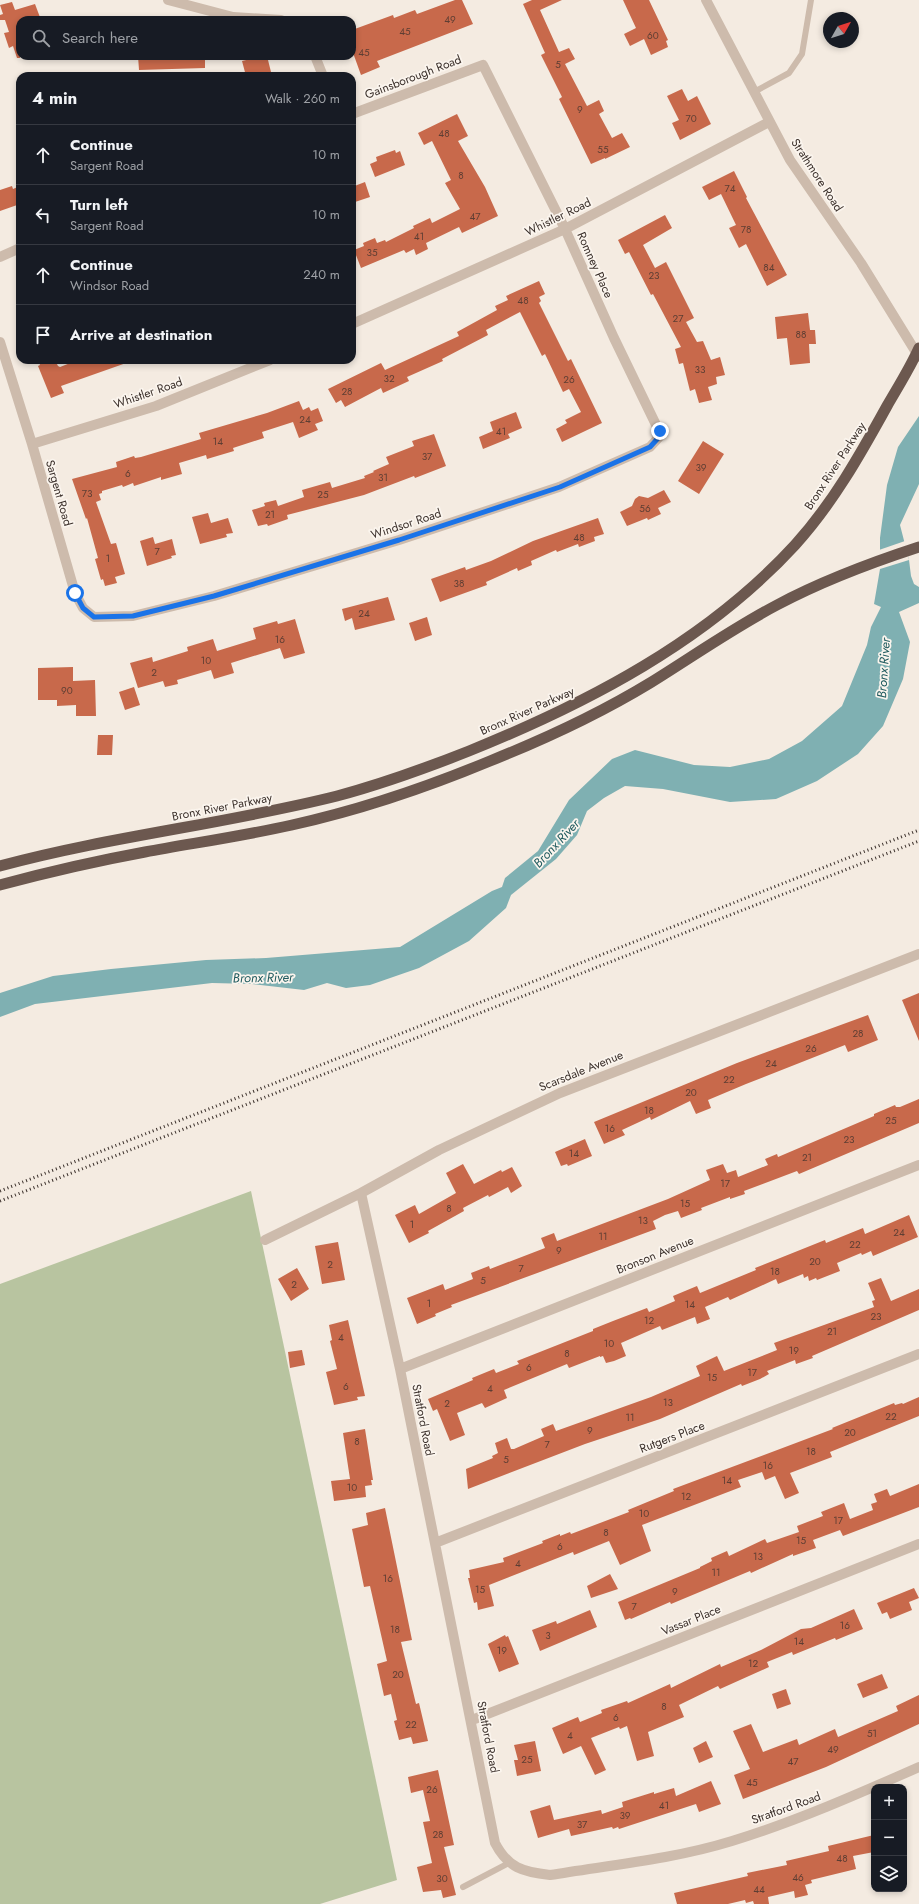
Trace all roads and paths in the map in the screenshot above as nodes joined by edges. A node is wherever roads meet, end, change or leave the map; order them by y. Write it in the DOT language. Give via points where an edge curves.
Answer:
graph roads {
  1 [pos="168,0"];
  2 [pos="706,0"];
  3 [pos="811,0"];
  4 [pos="229,16"];
  5 [pos="317,60"];
  6 [pos="483,65"];
  7 [pos="321,72"];
  8 [pos="754,92"];
  9 [pos="356,113"];
  10 [pos="770,122"];
  11 [pos="565,229"];
  12 [pos="16,250"];
  13 [pos="0,257"];
  14 [pos="356,322"];
  15 [pos="0,342"];
  16 [pos="918,353"];
  17 [pos="260,364"];
  18 [pos="650,411"];
  19 [pos="32,444"];
  20 [pos="919,547"];
  21 [pos="123,617"];
  22 [pos="0,866"];
  23 [pos="0,885"];
  24 [pos="919,954"];
  25 [pos="919,1165"];
  26 [pos="361,1193"];
  27 [pos="265,1240"];
  28 [pos="919,1354"];
  29 [pos="400,1369"];
  30 [pos="435,1543"];
  31 [pos="919,1544"];
  32 [pos="472,1720"];
  33 [pos="919,1767"];
  34 [pos="509,1863"];
  35 [pos="463,1887"];
  1 -- 4 [label="street"];
  2 -- 8 [label="street, Strathmore Road"];
  3 -- 8 [label="lane" via="802,54 789,73"];
  5 -- 7 [label="street"];
  6 -- 9 [label="street, Gainsborough Road"];
  6 -- 11 [label="street, Romney Place"];
  8 -- 10 [label="street, Strathmore Road"];
  10 -- 11 [label="street, Whistler Road"];
  10 -- 16 [label="street, Strathmore Road" via="790,160"];
  11 -- 14 [label="street, Whistler Road"];
  11 -- 18 [label="street, Romney Place"];
  12 -- 13 [label="street"];
  15 -- 19 [label="street, Sargent Road"];
  16 -- 22 [label="highway, Bronx River Parkway" via="852,468 832,499 796,544 758,582 729,606 681,641 625,676 580,701 506,735 368,787 283,808 105,841"];
  17 -- 19 [label="street, Whistler Road" via="156,406"];
  18 -- 21 [label="street, Windsor Road" via="660,436 650,447 560,487 399,540 214,596"];
  19 -- 21 [label="street, Sargent Road" via="75,593 83,608 94,617"];
  20 -- 23 [label="highway" via="823,582 725,634 598,712 523,747 433,784 377,803 305,822 106,860"];
  24 -- 26 [label="street, Scarsdale Avenue" via="560,1093 439,1150"];
  25 -- 29 [label="street, Bronson Avenue"];
  26 -- 27 [label="street, Scarsdale Avenue"];
  26 -- 29 [label="street, Stratford Road"];
  28 -- 30 [label="street, Rutgers Place"];
  29 -- 30 [label="street, Stratford Road"];
  30 -- 32 [label="street, Stratford Road"];
  31 -- 32 [label="street, Vassar Place"];
  32 -- 34 [label="street, Stratford Road" via="496,1843 502,1856"];
  33 -- 34 [label="street, Stratford Road" via="840,1802 732,1841 696,1850 550,1875 520,1869"];
  34 -- 35 [label="lane"];
}
